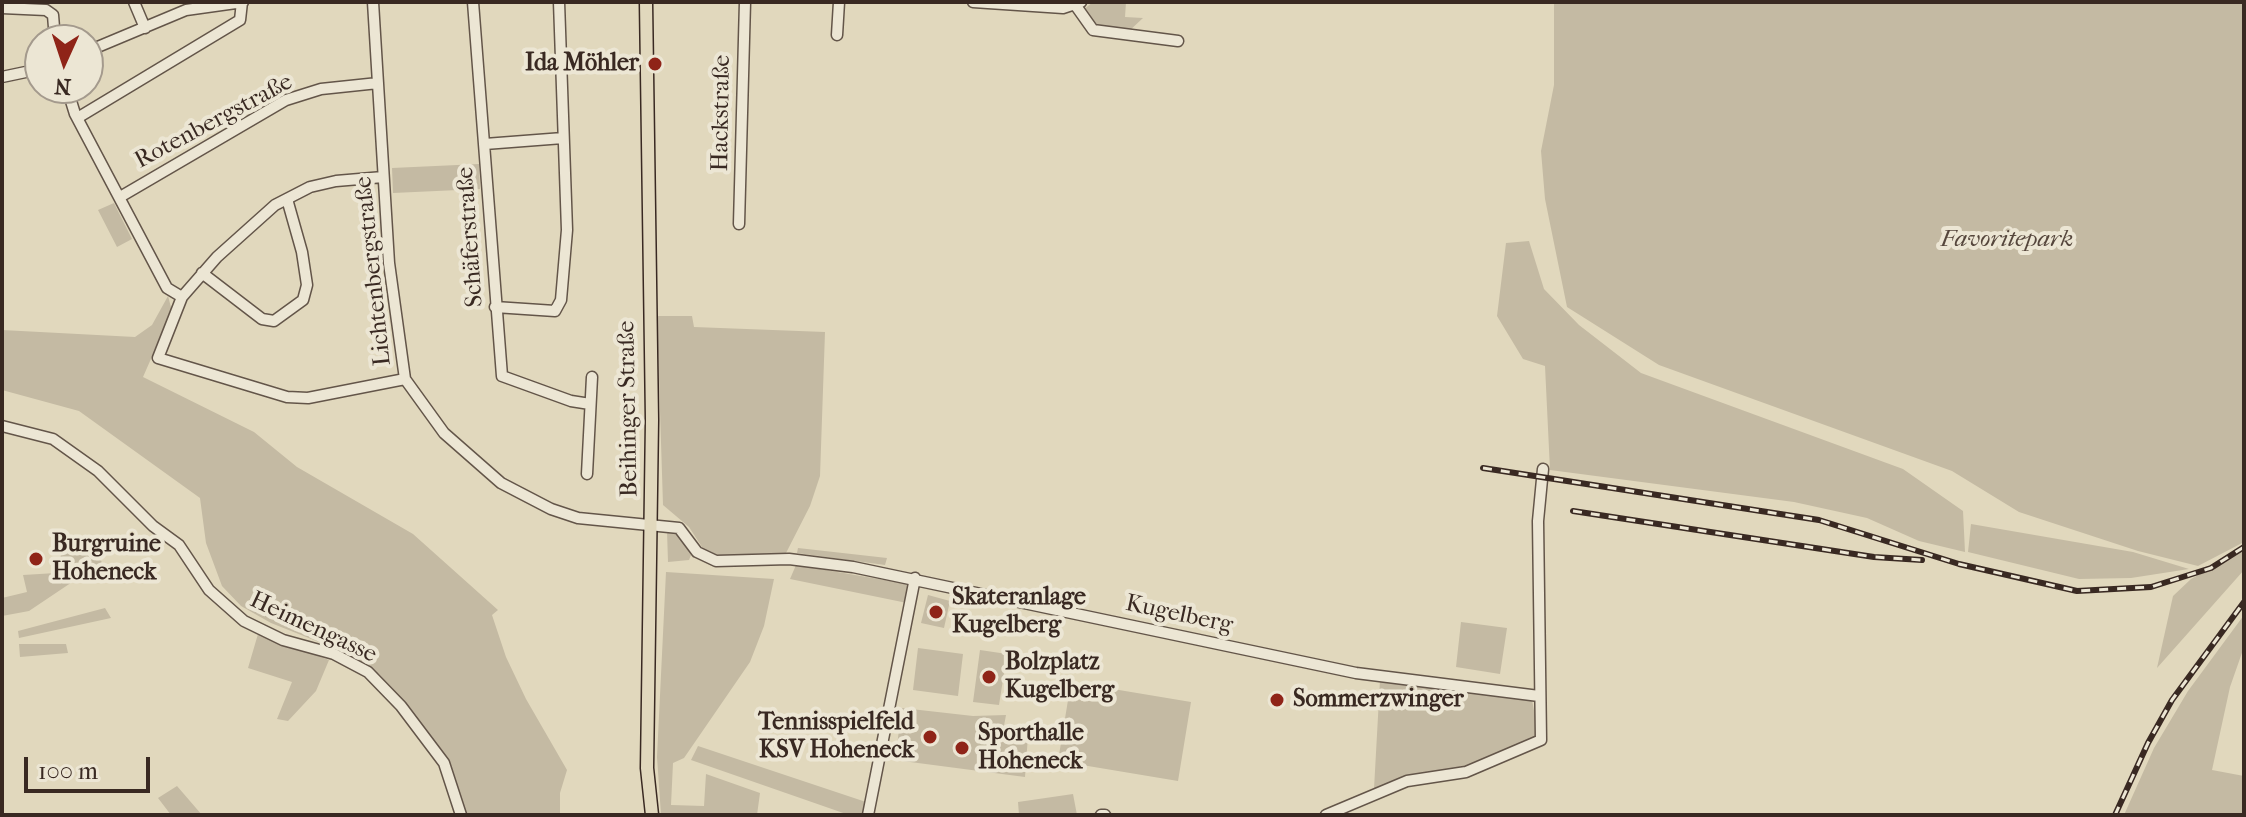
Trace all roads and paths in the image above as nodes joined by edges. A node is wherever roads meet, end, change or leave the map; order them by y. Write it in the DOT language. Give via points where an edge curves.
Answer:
graph roads {
  1 [pos="134,2"];
  2 [pos="243,2"];
  3 [pos="373,2"];
  4 [pos="473,2"];
  5 [pos="559,2"];
  6 [pos="646,2"];
  7 [pos="745,2"];
  8 [pos="839,2"];
  9 [pos="973,2"];
  10 [pos="1079,4"];
  11 [pos="2,8"];
  12 [pos="54,24"];
  13 [pos="145,28"];
  14 [pos="837,35"];
  15 [pos="1178,41"];
  16 [pos="104,45"];
  17 [pos="24,72"];
  18 [pos="2,77"];
  19 [pos="378,83"];
  20 [pos="74,104"];
  21 [pos="79,117"];
  22 [pos="563,138"];
  23 [pos="485,144"];
  24 [pos="383,177"];
  25 [pos="120,197"];
  26 [pos="287,199"];
  27 [pos="739,224"];
  28 [pos="202,273"];
  29 [pos="182,297"];
  30 [pos="495,307"];
  31 [pos="592,377"];
  32 [pos="405,379"];
  33 [pos="590,404"];
  34 [pos="2,426"];
  35 [pos="1543,469"];
  36 [pos="587,474"];
  37 [pos="652,523"];
  38 [pos="716,561"];
  39 [pos="915,578"];
  40 [pos="1539,696"];
  41 [pos="461,815"];
  42 [pos="652,815"];
  43 [pos="868,815"];
  44 [pos="1326,815"];
  1 -- 13 [label="street"];
  2 -- 13 [label="street" via="186,10"];
  2 -- 21 [label="street" via="240,20"];
  3 -- 19 [label="street, Lichtenbergstraße"];
  4 -- 23 [label="street, Schäferstraße"];
  5 -- 22 [label="street"];
  6 -- 37 [label="main road, Beihinger Straße"];
  7 -- 27 [label="street, Hackstraße"];
  8 -- 14 [label="street"];
  9 -- 10 [label="street"];
  10 -- 15 [label="street" via="1093,30"];
  11 -- 12 [label="street" via="46,10"];
  13 -- 16 [label="street"];
  17 -- 18 [label="street"];
  19 -- 24 [label="street, Lichtenbergstraße"];
  19 -- 25 [label="street, Rotenbergstraße" via="321,89 286,100"];
  20 -- 21 [label="street"];
  21 -- 25 [label="street"];
  22 -- 23 [label="street"];
  22 -- 30 [label="street" via="567,230 561,300 555,311"];
  23 -- 30 [label="street, Schäferstraße"];
  24 -- 26 [label="street" via="336,181"];
  24 -- 32 [label="street, Lichtenbergstraße"];
  25 -- 29 [label="street" via="167,288"];
  26 -- 28 [label="street"];
  26 -- 28 [label="street" via="302,252 307,285 303,300 274,321 262,319"];
  28 -- 29 [label="street"];
  29 -- 32 [label="street" via="158,358 287,397 308,398"];
  30 -- 33 [label="street, Schäferstraße" via="502,376"];
  31 -- 33 [label="street"];
  32 -- 37 [label="street, Lichtenbergstraße" via="444,433 501,483 578,518"];
  33 -- 36 [label="street"];
  34 -- 41 [label="street, Heimengasse" via="42,434 98,471 179,545 209,590 244,621 283,640 334,654 374,677 444,763"];
  35 -- 40 [label="street" via="1538,521"];
  37 -- 38 [label="street, Lichtenbergstraße" via="679,528 697,552"];
  37 -- 42 [label="main road, Beihinger Straße" via="647,768"];
  38 -- 39 [label="street, Kugelberg" via="789,559"];
  39 -- 40 [label="street, Kugelberg" via="1356,673"];
  39 -- 43 [label="street"];
  40 -- 44 [label="street" via="1541,740 1466,772 1407,781"];
}
